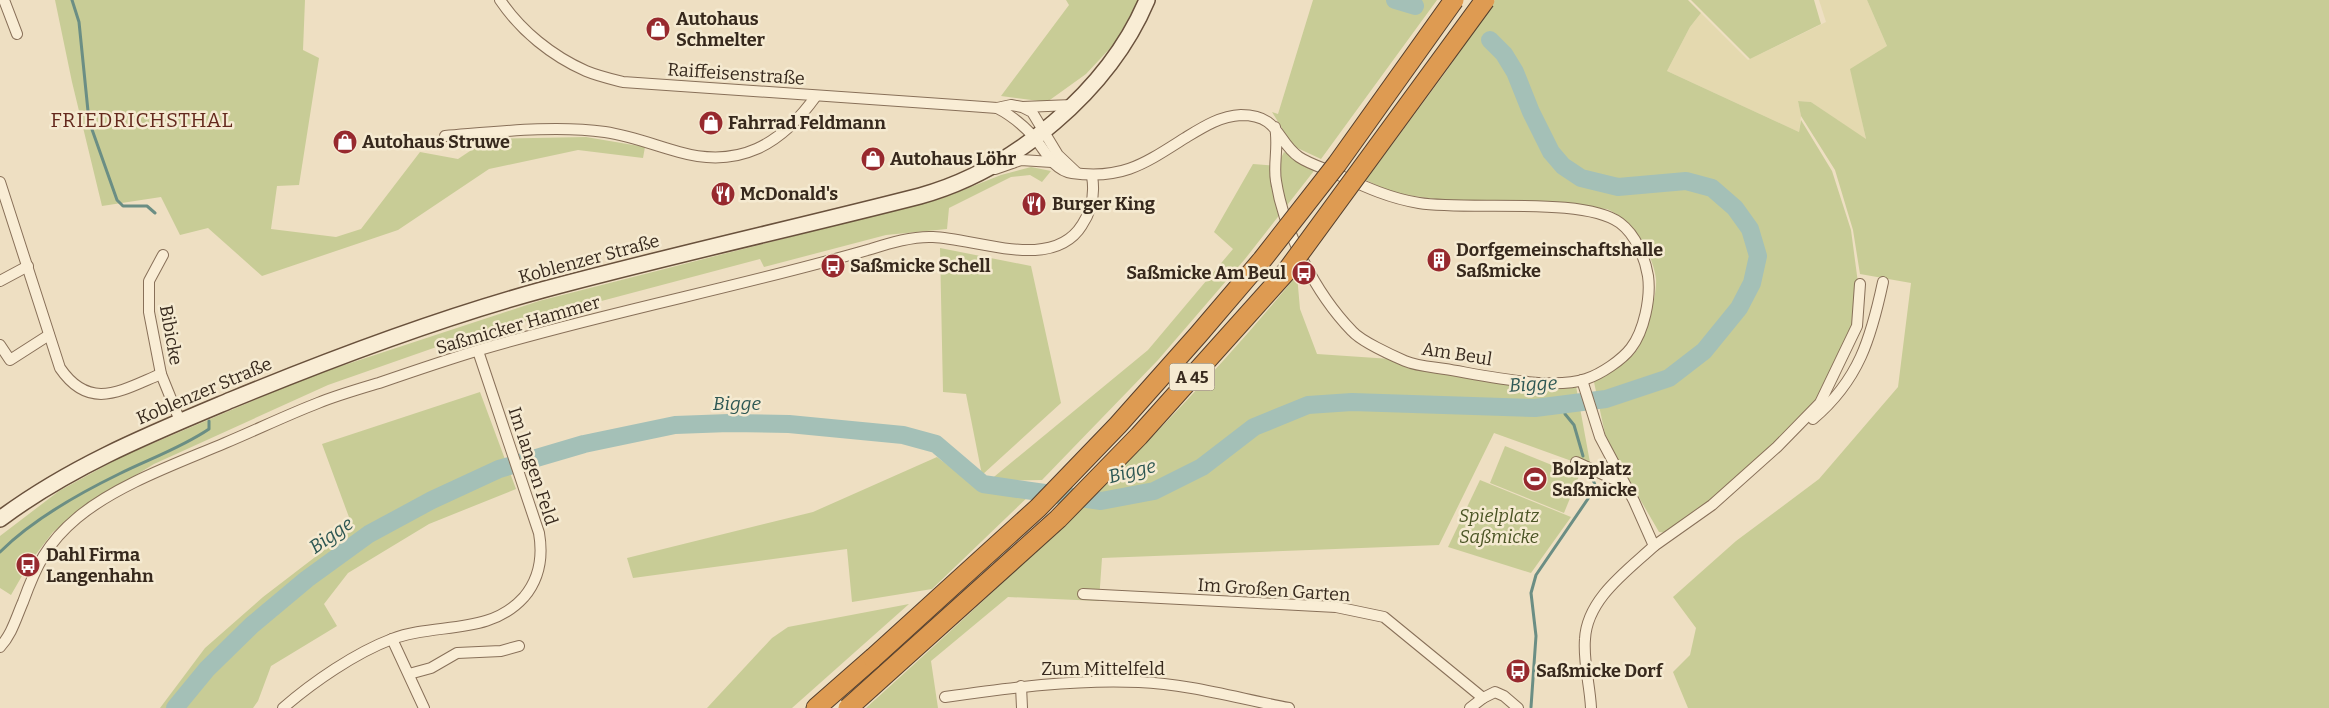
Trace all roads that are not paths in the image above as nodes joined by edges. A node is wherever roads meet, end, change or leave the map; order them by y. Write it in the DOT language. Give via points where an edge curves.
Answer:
graph roads {
  1 [pos="4,0"];
  2 [pos="500,0"];
  3 [pos="1147,0"];
  4 [pos="1454,0"];
  5 [pos="1485,0"];
  6 [pos="17,34"];
  7 [pos="816,96"];
  8 [pos="1072,105"];
  9 [pos="1022,107"];
  10 [pos="997,108"];
  11 [pos="1272,126"];
  12 [pos="1038,134"];
  13 [pos="445,136"];
  14 [pos="1052,162"];
  15 [pos="1077,173"];
  16 [pos="978,175"];
  17 [pos="1092,176"];
  18 [pos="0,183"];
  19 [pos="163,255"];
  20 [pos="28,266"];
  21 [pos="0,281"];
  22 [pos="1883,282"];
  23 [pos="1860,284"];
  24 [pos="49,335"];
  25 [pos="0,345"];
  26 [pos="478,351"];
  27 [pos="161,374"];
  28 [pos="1582,380"];
  29 [pos="180,421"];
  30 [pos="1777,447"];
  31 [pos="1576,462"];
  32 [pos="1624,484"];
  33 [pos="0,520"];
  34 [pos="1654,546"];
  35 [pos="1083,594"];
  36 [pos="392,639"];
  37 [pos="519,646"];
  38 [pos="0,647"];
  39 [pos="409,674"];
  40 [pos="1021,686"];
  41 [pos="945,697"];
  42 [pos="1483,698"];
  43 [pos="284,708"];
  44 [pos="424,708"];
  45 [pos="816,708"];
  46 [pos="848,708"];
  47 [pos="1022,708"];
  48 [pos="1289,708"];
  49 [pos="1470,708"];
  50 [pos="1518,708"];
  51 [pos="1591,708"];
  1 -- 6 [label="street"];
  2 -- 7 [label="street, Raiffeisenstraße" via="525,30 549,50 586,71 623,82"];
  3 -- 8 [label="main road, Koblenzer Straße" via="1121,49"];
  4 -- 45 [label="highway, A 45, bridge" via="1337,164 1262,260 1118,425 1038,508"];
  5 -- 46 [label="highway, A 45, bridge" via="1286,272 1139,436 1058,520"];
  7 -- 10 [label="street, Raiffeisenstraße"];
  7 -- 13 [label="street" via="802,117 783,134 760,149 738,156 713,158 687,154 605,132 569,130"];
  8 -- 9 [label="street, Raiffeisenstraße"];
  8 -- 12 [label="main road, Koblenzer Straße"];
  9 -- 10 [label="street, Raiffeisenstraße"];
  9 -- 12 [label="street" via="1032,112"];
  10 -- 12 [label="street, Raiffeisenstraße"];
  11 -- 17 [label="street" via="1254,116 1229,116 1209,123 1137,166 1108,176"];
  11 -- 28 [label="street, Am Beul" via="1277,137 1274,176 1293,238 1311,277 1354,334 1407,362 1538,383"];
  11 -- 28 [label="street, Am Beul" via="1298,156 1390,198 1456,206 1565,208 1603,214 1624,226 1642,254 1648,278 1646,309 1632,347 1616,361"];
  12 -- 14 [label="street"];
  12 -- 15 [label="street"];
  12 -- 16 [label="main road, Koblenzer Straße"];
  14 -- 15 [label="street" via="1069,173"];
  14 -- 16 [label="street" via="1021,160"];
  15 -- 17 [label="street"];
  16 -- 29 [label="main road, Koblenzer Straße" via="920,196 646,263 495,304 305,369"];
  17 -- 26 [label="street, Saßmicker Hammer" via="1094,187 1090,213 1078,231 1061,244 1043,250 1015,250 930,236"];
  18 -- 20 [label="street"];
  19 -- 27 [label="street, Bibicke" via="148,281 149,312"];
  20 -- 21 [label="street"];
  20 -- 24 [label="street"];
  22 -- 30 [label="street" via="1868,343 1856,369 1825,408"];
  23 -- 30 [label="street" via="1857,326 1820,404"];
  24 -- 25 [label="street" via="10,360"];
  24 -- 27 [label="street" via="60,368 70,382 84,392 109,394"];
  26 -- 36 [label="street, Im langen Feld" via="539,533 541,553 536,578 526,594 505,613 487,622"];
  26 -- 38 [label="street, Saßmicker Hammer" via="321,402 159,472 97,503 56,537 44,552 10,635"];
  27 -- 29 [label="street, Bibicke"];
  28 -- 32 [label="street" via="1600,438"];
  29 -- 33 [label="main road, Koblenzer Straße" via="53,482"];
  30 -- 34 [label="street" via="1712,505"];
  31 -- 32 [label="street"];
  32 -- 34 [label="street"];
  34 -- 51 [label="street" via="1613,584 1589,620 1585,640"];
  35 -- 42 [label="street, Im Großen Garten" via="1336,608 1384,617"];
  36 -- 39 [label="street"];
  36 -- 43 [label="street, Im langen Feld" via="362,653"];
  37 -- 39 [label="street" via="500,651 457,653 431,668"];
  39 -- 44 [label="street"];
  40 -- 41 [label="street, Zum Mittelfeld"];
  40 -- 47 [label="street"];
  40 -- 48 [label="street, Zum Mittelfeld" via="1139,682"];
  42 -- 49 [label="street"];
  42 -- 50 [label="street" via="1495,692"];
}
